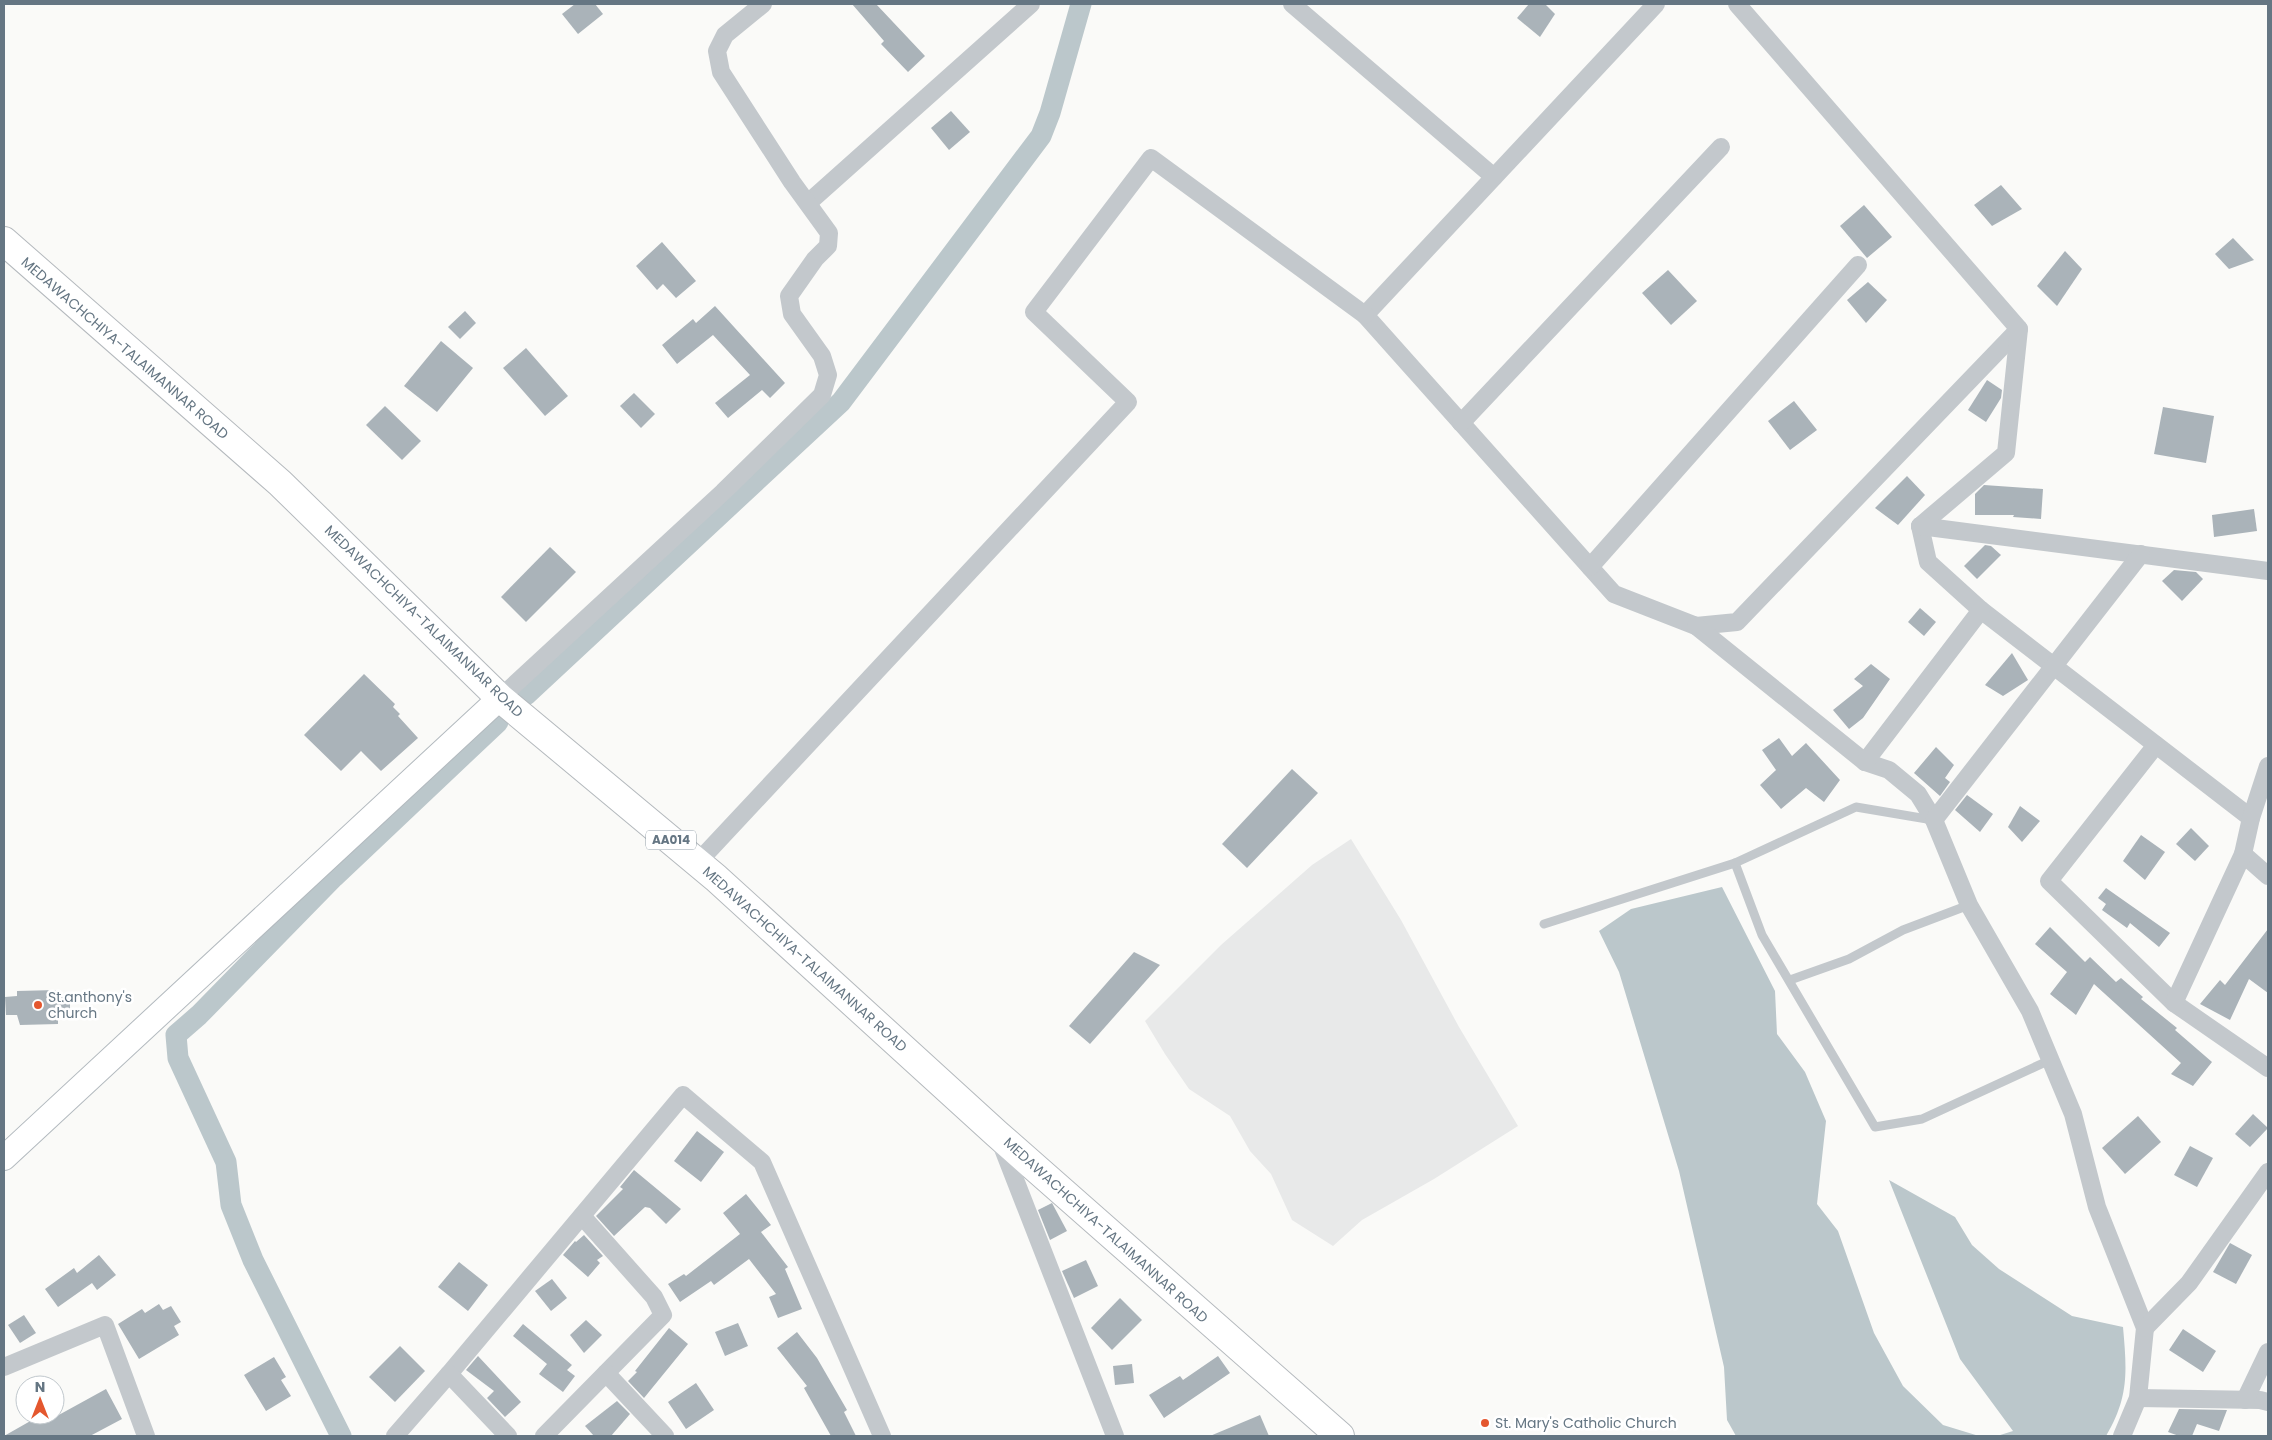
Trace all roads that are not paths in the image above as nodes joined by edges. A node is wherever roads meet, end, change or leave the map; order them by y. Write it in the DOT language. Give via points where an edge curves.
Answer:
graph roads {
  1 [pos="763,4"];
  2 [pos="1031,4"];
  3 [pos="1292,4"];
  4 [pos="1656,4"];
  5 [pos="1736,4"];
  6 [pos="1721,146"];
  7 [pos="1494,178"];
  8 [pos="808,204"];
  9 [pos="4,241"];
  10 [pos="1858,265"];
  11 [pos="1365,315"];
  12 [pos="2019,329"];
  13 [pos="1461,423"];
  14 [pos="1920,526"];
  15 [pos="2140,554"];
  16 [pos="1590,567"];
  17 [pos="2268,571"];
  18 [pos="1981,610"];
  19 [pos="1696,626"];
  20 [pos="2052,665"];
  21 [pos="500,698"];
  22 [pos="2156,745"];
  23 [pos="1865,762"];
  24 [pos="2268,766"];
  25 [pos="2251,818"];
  26 [pos="1934,820"];
  27 [pos="2243,854"];
  28 [pos="698,862"];
  29 [pos="1735,863"];
  30 [pos="2268,876"];
  31 [pos="1969,905"];
  32 [pos="1544,924"];
  33 [pos="1790,980"];
  34 [pos="2174,1003"];
  35 [pos="2050,1060"];
  36 [pos="2268,1068"];
  37 [pos="998,1134"];
  38 [pos="4,1158"];
  39 [pos="2268,1172"];
  40 [pos="582,1216"];
  41 [pos="2145,1328"];
  42 [pos="2268,1352"];
  43 [pos="4,1367"];
  44 [pos="606,1373"];
  45 [pos="449,1374"];
  46 [pos="2138,1398"];
  47 [pos="2246,1400"];
  48 [pos="2268,1402"];
  49 [pos="146,1436"];
  50 [pos="395,1436"];
  51 [pos="508,1436"];
  52 [pos="544,1436"];
  53 [pos="665,1436"];
  54 [pos="882,1436"];
  55 [pos="1116,1436"];
  56 [pos="1340,1436"];
  57 [pos="2122,1436"];
  1 -- 8 [label="street" via="725,35 717,51 721,72"];
  2 -- 8 [label="street"];
  3 -- 7 [label="street"];
  4 -- 7 [label="street"];
  5 -- 12 [label="street"];
  6 -- 13 [label="street"];
  7 -- 11 [label="street"];
  8 -- 21 [label="street" via="829,233 828,246 789,296 792,314 822,356 828,375 822,394 723,492"];
  9 -- 21 [label="highway, MEDAWACHCHIYA-TALAIMANNAR ROAD / AA014" via="280,484"];
  10 -- 16 [label="street"];
  11 -- 13 [label="street"];
  11 -- 28 [label="street" via="1151,158 1034,312 1128,402"];
  12 -- 14 [label="street" via="2006,453"];
  12 -- 19 [label="street" via="1737,622"];
  13 -- 16 [label="street"];
  14 -- 15 [label="street"];
  14 -- 18 [label="street" via="1928,562"];
  15 -- 17 [label="street"];
  15 -- 20 [label="street"];
  16 -- 19 [label="street" via="1614,594"];
  18 -- 20 [label="street"];
  18 -- 23 [label="street"];
  19 -- 23 [label="street"];
  20 -- 22 [label="street"];
  20 -- 26 [label="street"];
  21 -- 28 [label="highway, MEDAWACHCHIYA-TALAIMANNAR ROAD / AA014"];
  21 -- 38 [label="street"];
  22 -- 25 [label="street"];
  22 -- 34 [label="street" via="2049,881"];
  23 -- 26 [label="street" via="1889,770 1918,794"];
  24 -- 25 [label="street"];
  25 -- 27 [label="street"];
  26 -- 29 [label="lane" via="1856,807"];
  26 -- 31 [label="street"];
  27 -- 30 [label="street"];
  27 -- 34 [label="street"];
  28 -- 37 [label="highway, MEDAWACHCHIYA-TALAIMANNAR ROAD / AA014"];
  29 -- 32 [label="lane"];
  29 -- 33 [label="lane" via="1762,935"];
  31 -- 33 [label="lane" via="1903,930 1849,959"];
  31 -- 35 [label="street" via="2030,1010"];
  33 -- 35 [label="lane" via="1875,1127 1922,1119"];
  34 -- 36 [label="street"];
  35 -- 41 [label="street" via="2073,1114 2097,1207"];
  37 -- 55 [label="street"];
  37 -- 56 [label="highway, MEDAWACHCHIYA-TALAIMANNAR ROAD / AA014"];
  39 -- 41 [label="street" via="2189,1283"];
  40 -- 44 [label="street" via="654,1297 663,1315"];
  40 -- 45 [label="street"];
  40 -- 54 [label="street" via="683,1095 762,1162"];
  41 -- 46 [label="street"];
  42 -- 47 [label="street"];
  43 -- 49 [label="street" via="105,1326"];
  44 -- 52 [label="street"];
  44 -- 53 [label="street"];
  45 -- 50 [label="street"];
  45 -- 51 [label="street"];
  46 -- 47 [label="street"];
  46 -- 57 [label="street"];
  47 -- 48 [label="street"];
}
